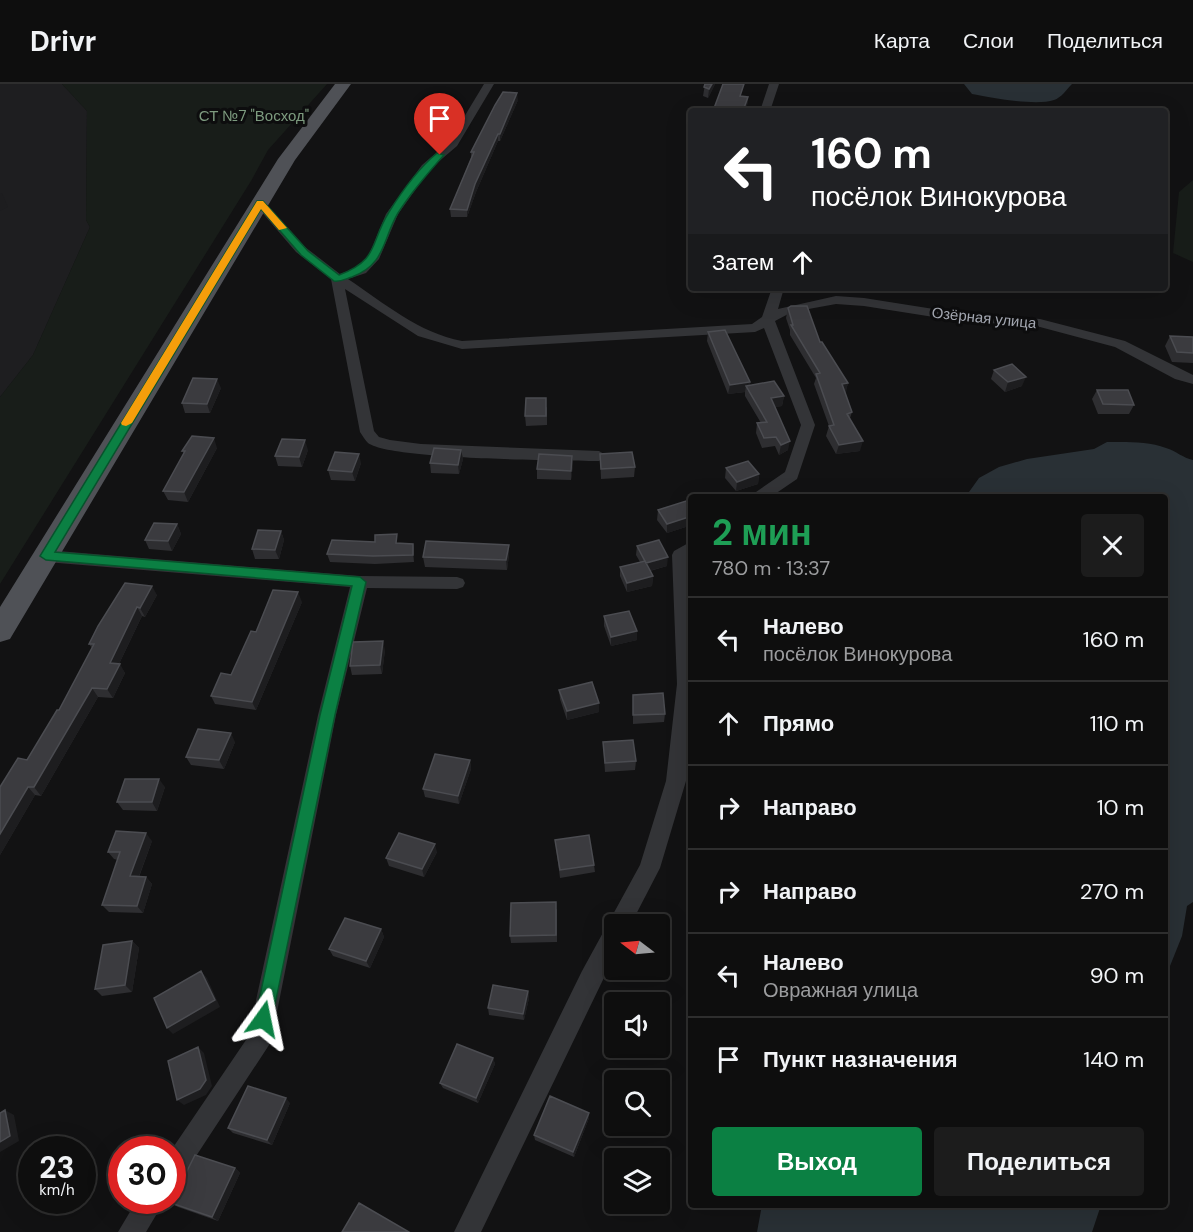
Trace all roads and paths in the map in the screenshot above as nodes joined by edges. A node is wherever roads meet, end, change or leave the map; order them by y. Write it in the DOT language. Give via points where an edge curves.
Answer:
graph roads {
  1 [pos="343,84"];
  2 [pos="489,84"];
  3 [pos="774,84"];
  4 [pos="766,108"];
  5 [pos="260,203"];
  6 [pos="338,279"];
  7 [pos="777,291"];
  8 [pos="768,319"];
  9 [pos="1193,380"];
  10 [pos="599,456"];
  11 [pos="765,494"];
  12 [pos="688,550"];
  13 [pos="46,556"];
  14 [pos="360,582"];
  15 [pos="457,583"];
  16 [pos="0,631"];
  17 [pos="625,914"];
  18 [pos="604,955"];
  19 [pos="186,1149"];
  20 [pos="142,1214"];
  21 [pos="130,1232"];
  22 [pos="466,1232"];
  1 -- 5 [label="main road" via="287,159"];
  2 -- 6 [label="street" via="453,144 426,167 393,214 375,256 362,270"];
  3 -- 4 [label="street"];
  5 -- 6 [label="street, Озёрная улица" via="305,253"];
  5 -- 13 [label="main road"];
  6 -- 8 [label="street, Озёрная улица" via="426,336 462,345 755,328"];
  6 -- 10 [label="street" via="367,432 374,440 421,449"];
  7 -- 8 [label="street"];
  8 -- 9 [label="street, Озёрная улица" via="788,309 836,300 958,317 1040,323 1120,344"];
  8 -- 11 [label="street" via="808,425 792,476"];
  12 -- 17 [label="street" via="680,555 686,684 676,781 650,868"];
  13 -- 14 [label="street"];
  13 -- 16 [label="main road"];
  14 -- 15 [label="street"];
  14 -- 19 [label="street" via="327,715 259,1042"];
  18 -- 22 [label="street"];
  20 -- 21 [label="street"];
}
